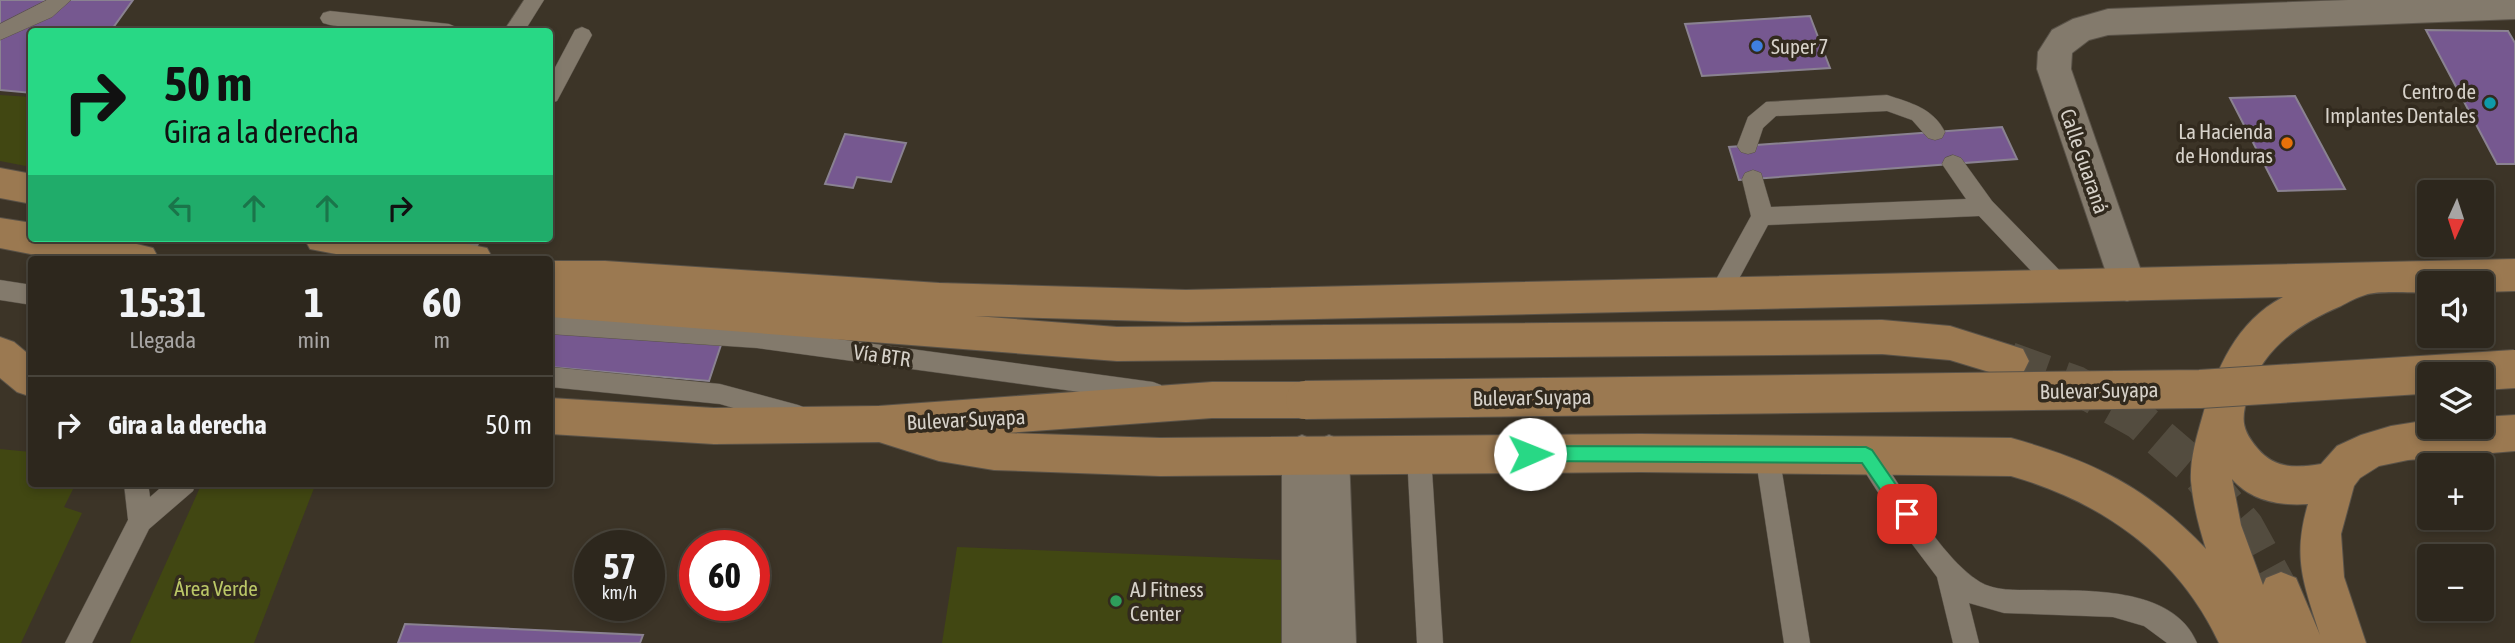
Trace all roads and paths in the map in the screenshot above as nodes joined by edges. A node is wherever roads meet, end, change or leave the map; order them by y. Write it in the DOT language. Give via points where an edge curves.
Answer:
graph roads {
  1 [pos="61,0"];
  2 [pos="343,0"];
  3 [pos="534,0"];
  4 [pos="2515,6"];
  5 [pos="2343,7"];
  6 [pos="326,25"];
  7 [pos="379,28"];
  8 [pos="516,28"];
  9 [pos="0,32"];
  10 [pos="582,35"];
  11 [pos="553,89"];
  12 [pos="1935,132"];
  13 [pos="1748,146"];
  14 [pos="1954,164"];
  15 [pos="1754,179"];
  16 [pos="0,183"];
  17 [pos="28,188"];
  18 [pos="1984,207"];
  19 [pos="1762,216"];
  20 [pos="0,233"];
  21 [pos="28,238"];
  22 [pos="48,242"];
  23 [pos="373,242"];
  24 [pos="469,251"];
  25 [pos="124,256"];
  26 [pos="553,269"];
  27 [pos="2515,275"];
  28 [pos="553,277"];
  29 [pos="605,277"];
  30 [pos="2367,278"];
  31 [pos="2127,285"];
  32 [pos="2061,287"];
  33 [pos="0,290"];
  34 [pos="28,294"];
  35 [pos="1718,295"];
  36 [pos="553,301"];
  37 [pos="553,324"];
  38 [pos="0,354"];
  39 [pos="2009,361"];
  40 [pos="2515,369"];
  41 [pos="0,376"];
  42 [pos="28,377"];
  43 [pos="553,377"];
  44 [pos="28,380"];
  45 [pos="1212,400"];
  46 [pos="553,416"];
  47 [pos="2221,420"];
  48 [pos="826,424"];
  49 [pos="879,424"];
  50 [pos="2515,433"];
  51 [pos="1315,454"];
  52 [pos="1767,454"];
  53 [pos="1419,455"];
  54 [pos="1866,455"];
  55 [pos="2336,477"];
  56 [pos="136,487"];
  57 [pos="179,487"];
  58 [pos="139,522"];
  59 [pos="1949,572"];
  60 [pos="2281,593"];
  61 [pos="78,643"];
  62 [pos="1304,643"];
  63 [pos="1334,643"];
  64 [pos="1430,643"];
  65 [pos="1797,643"];
  66 [pos="1966,643"];
  67 [pos="2185,643"];
  68 [pos="2242,643"];
  69 [pos="2264,643"];
  70 [pos="2301,643"];
  71 [pos="2344,643"];
  1 -- 9 [label="lane"];
  2 -- 6 [label="lane"];
  3 -- 8 [label="lane"];
  4 -- 5 [label="street"];
  5 -- 31 [label="street, Calle Guaraná" via="2108,22 2066,38 2055,52 2054,69"];
  6 -- 7 [label="lane"];
  10 -- 11 [label="lane"];
  12 -- 13 [label="lane" via="1919,114 1887,103 1773,108 1761,113 1751,127"];
  14 -- 18 [label="lane"];
  15 -- 19 [label="lane"];
  16 -- 17 [label="main road"];
  18 -- 19 [label="lane"];
  18 -- 32 [label="lane"];
  19 -- 35 [label="lane"];
  20 -- 21 [label="main road"];
  22 -- 25 [label="main road"];
  23 -- 24 [label="main road"];
  26 -- 29 [label="main road"];
  27 -- 30 [label="main road"];
  28 -- 29 [label="main road"];
  29 -- 35 [label="main road" via="939,299 1186,306"];
  30 -- 31 [label="main road"];
  30 -- 47 [label="main road" via="2273,323 2245,356 2230,386"];
  31 -- 32 [label="main road"];
  32 -- 35 [label="main road"];
  33 -- 34 [label="lane"];
  36 -- 39 [label="main road" via="1117,344 1882,337 1950,343"];
  37 -- 45 [label="lane, Vía BTR" via="757,338"];
  38 -- 42 [label="main road"];
  40 -- 45 [label="main road, Bulevar Suyapa, bridge" via="2200,389"];
  41 -- 44 [label="main road"];
  43 -- 48 [label="lane" via="720,394"];
  45 -- 49 [label="main road, Bulevar Suyapa"];
  46 -- 48 [label="main road, Bulevar Suyapa" via="714,426"];
  47 -- 55 [label="main road" via="2244,466 2262,479 2280,486 2300,486"];
  47 -- 69 [label="main road" via="2212,459 2215,500"];
  48 -- 49 [label="main road, Bulevar Suyapa"];
  49 -- 51 [label="main road" via="939,443 994,451 1160,457"];
  50 -- 55 [label="main road" via="2376,448 2351,459"];
  51 -- 53 [label="main road"];
  51 -- 62 [label="street"];
  51 -- 63 [label="street"];
  52 -- 53 [label="main road"];
  52 -- 54 [label="main road"];
  52 -- 65 [label="lane"];
  53 -- 64 [label="lane"];
  54 -- 59 [label="lane"];
  54 -- 68 [label="main road" via="2011,457 2110,494 2191,563 2217,594"];
  55 -- 71 [label="main road" via="2320,534 2323,578"];
  56 -- 58 [label="lane"];
  57 -- 58 [label="lane"];
  58 -- 61 [label="lane"];
  59 -- 66 [label="lane"];
  59 -- 67 [label="lane" via="1989,600 2143,610 2160,618"];
  60 -- 70 [label="main road"];
}
